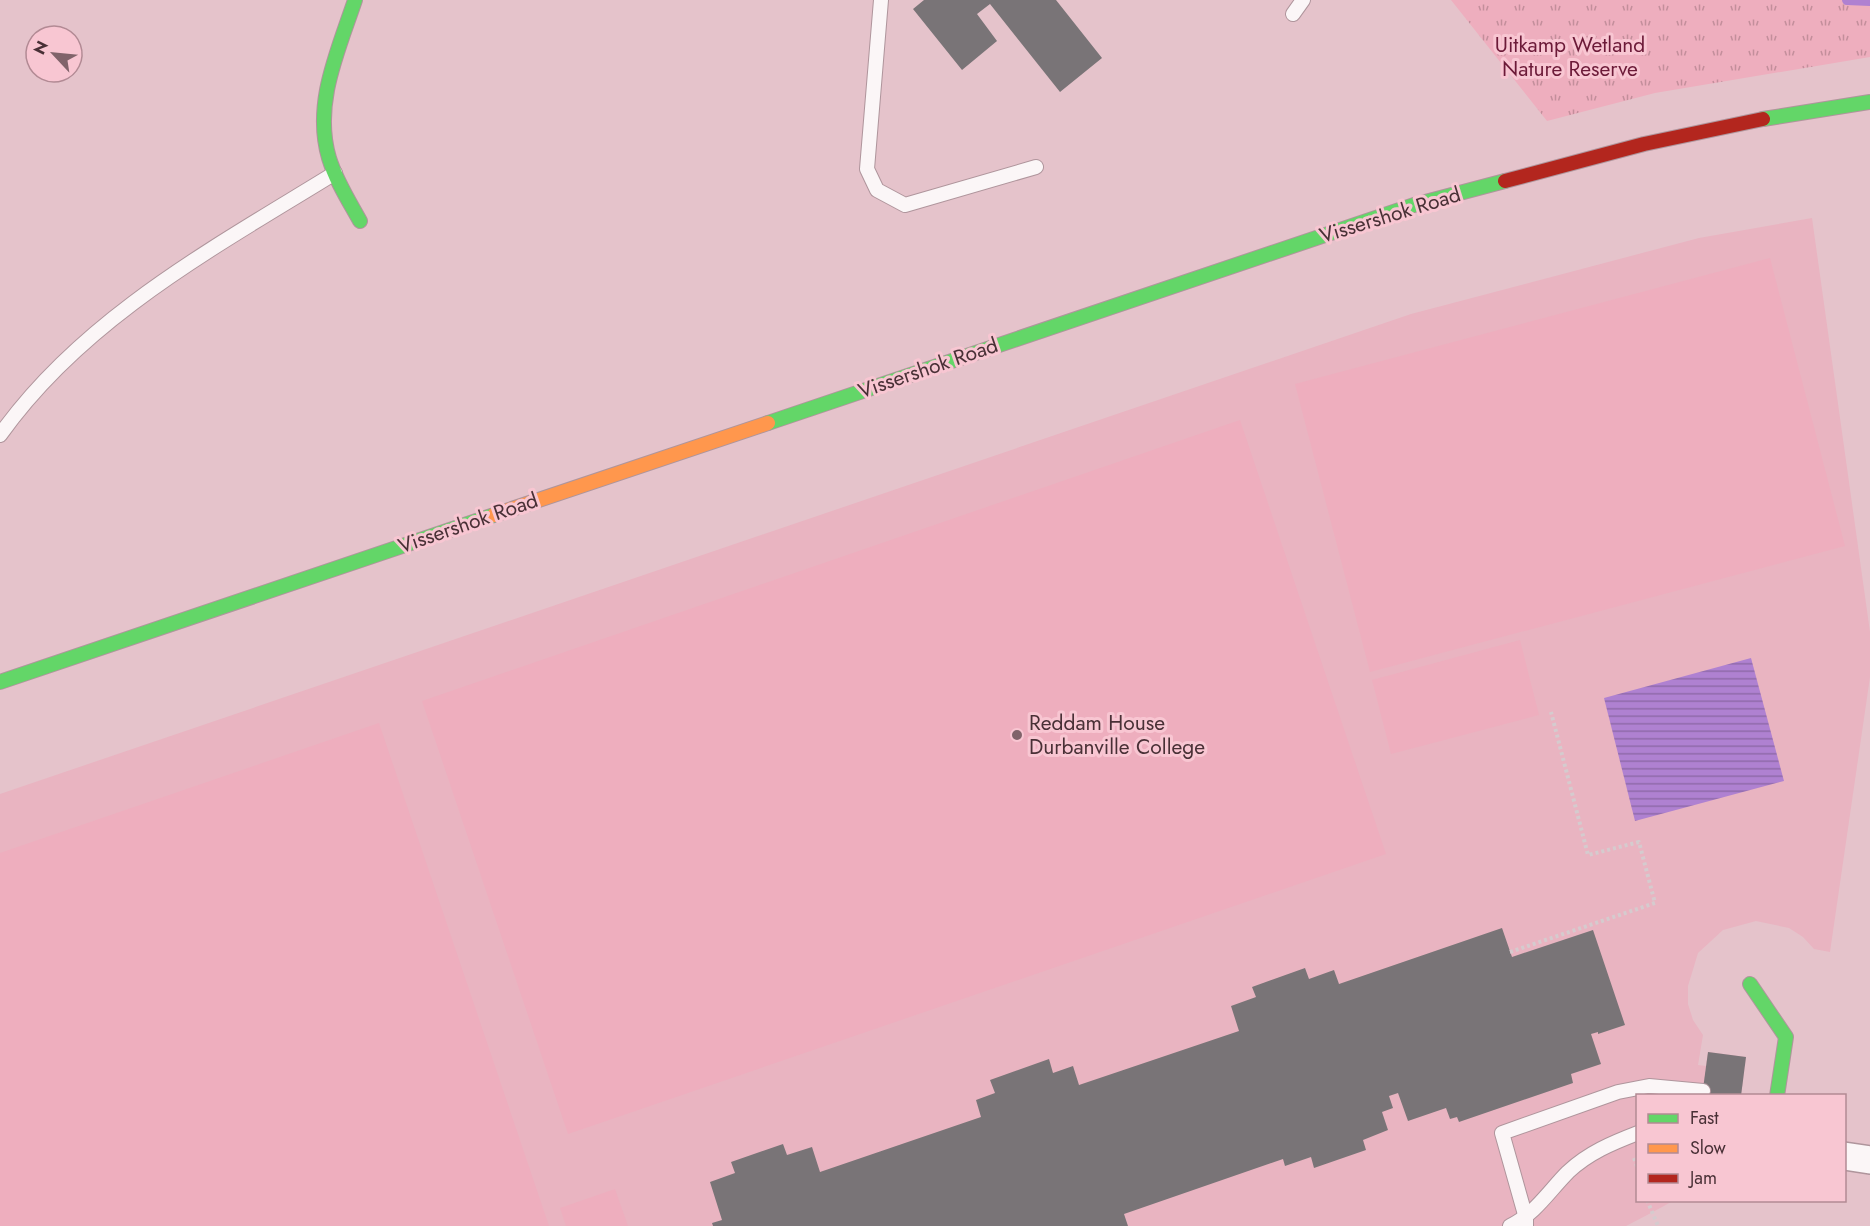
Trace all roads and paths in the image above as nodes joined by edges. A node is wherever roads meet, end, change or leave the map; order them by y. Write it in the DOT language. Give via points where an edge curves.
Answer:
graph roads {
  1 [pos="355,0"];
  2 [pos="881,0"];
  3 [pos="1303,0"];
  4 [pos="1293,14"];
  5 [pos="1870,102"];
  6 [pos="1036,167"];
  7 [pos="335,173"];
  8 [pos="360,221"];
  9 [pos="0,435"];
  10 [pos="0,682"];
  11 [pos="1551,711"];
  12 [pos="1510,952"];
  13 [pos="1750,984"];
  14 [pos="1649,1091"];
  15 [pos="1703,1091"];
  16 [pos="1777,1094"];
  17 [pos="1636,1134"];
  18 [pos="1846,1156"];
  19 [pos="1870,1160"];
  20 [pos="1648,1202"];
  21 [pos="1526,1222"];
  22 [pos="1510,1226"];
  23 [pos="1658,1226"];
  1 -- 7 [label="main road" via="325,98 324,139"];
  2 -- 6 [label="lane" via="867,169 877,190 905,205"];
  3 -- 4 [label="lane"];
  5 -- 10 [label="main road, Vissershok Road" via="1644,144 1414,205"];
  7 -- 8 [label="main road"];
  7 -- 9 [label="lane" via="206,253 117,316 66,358 23,403"];
  11 -- 12 [label="path" via="1588,855 1639,842 1655,903"];
  13 -- 16 [label="main road" via="1786,1037"];
  14 -- 15 [label="lane"];
  14 -- 21 [label="lane" via="1618,1092 1502,1133"];
  17 -- 21 [label="lane" via="1586,1157 1568,1172"];
  18 -- 19 [label="street"];
  20 -- 23 [label="path"];
  21 -- 22 [label="lane"];
}
